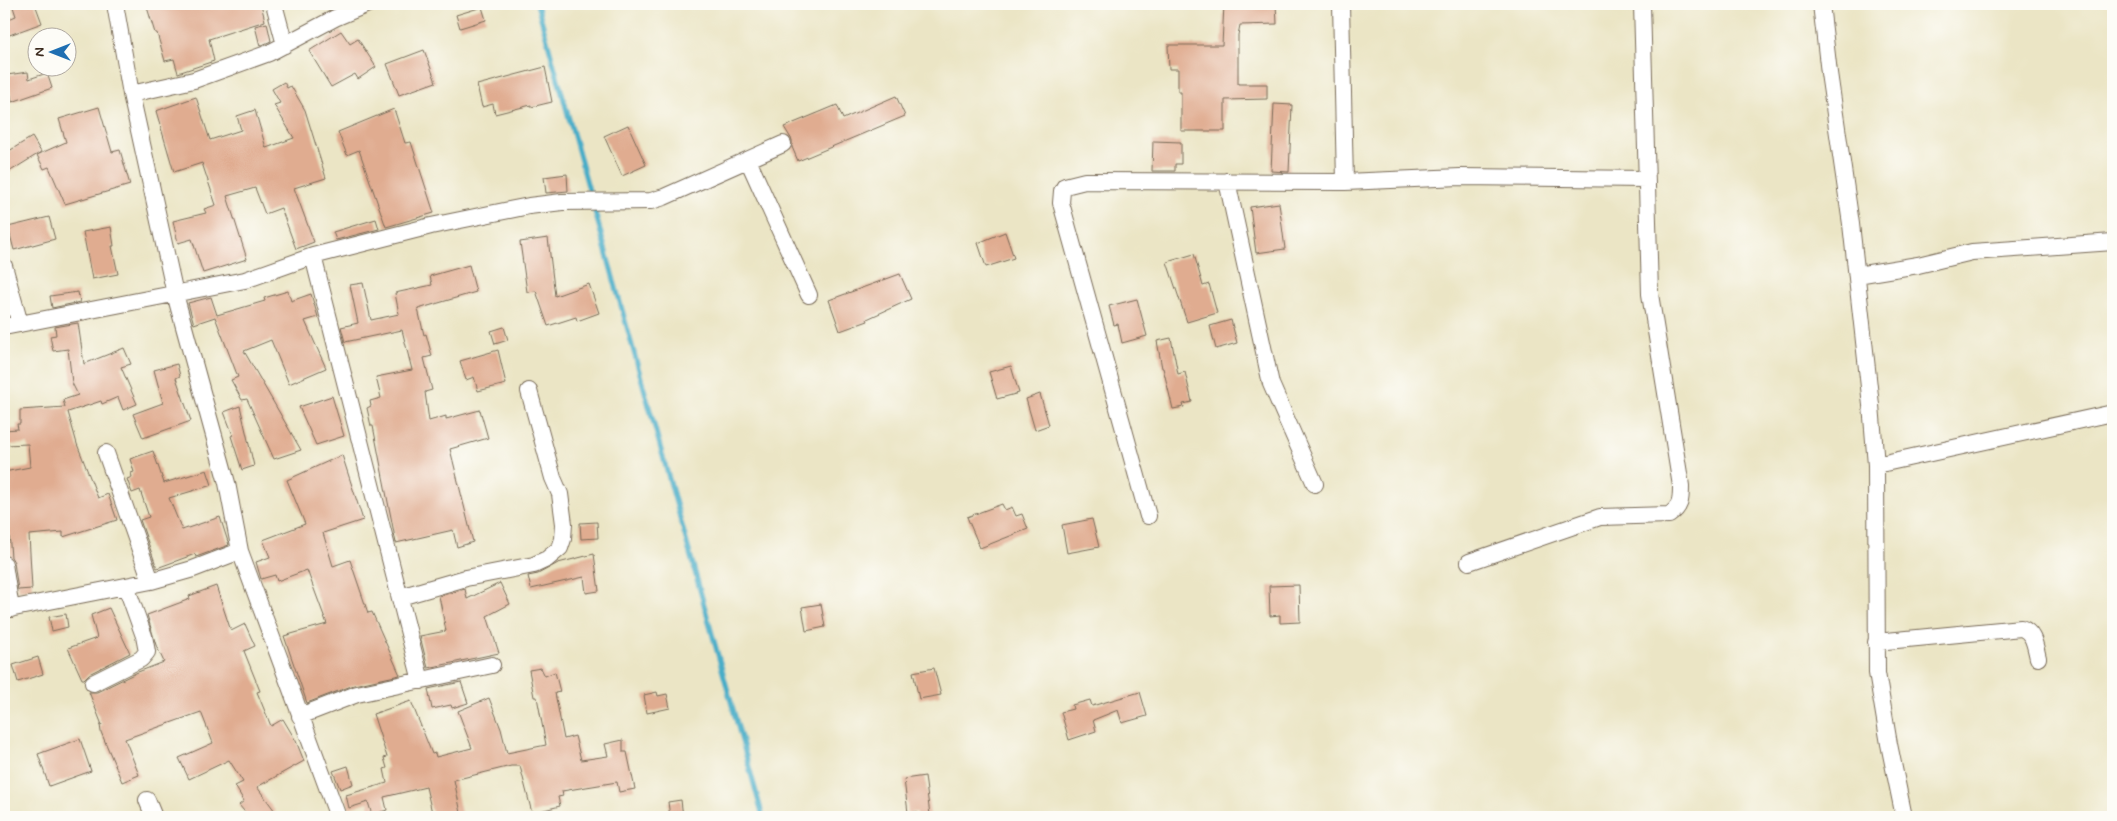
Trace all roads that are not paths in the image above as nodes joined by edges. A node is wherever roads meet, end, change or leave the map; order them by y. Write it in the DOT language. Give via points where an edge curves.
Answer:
graph roads {
  1 [pos="116,4"];
  2 [pos="274,4"];
  3 [pos="368,4"];
  4 [pos="1341,4"];
  5 [pos="1642,4"];
  6 [pos="1821,4"];
  7 [pos="285,45"];
  8 [pos="131,94"];
  9 [pos="783,144"];
  10 [pos="748,160"];
  11 [pos="1646,179"];
  12 [pos="1226,181"];
  13 [pos="1345,182"];
  14 [pos="2113,242"];
  15 [pos="313,256"];
  16 [pos="4,266"];
  17 [pos="1857,275"];
  18 [pos="175,294"];
  19 [pos="809,295"];
  20 [pos="12,326"];
  21 [pos="529,391"];
  22 [pos="2113,413"];
  23 [pos="106,453"];
  24 [pos="1876,465"];
  25 [pos="1315,484"];
  26 [pos="1148,516"];
  27 [pos="240,551"];
  28 [pos="1469,562"];
  29 [pos="4,564"];
  30 [pos="151,581"];
  31 [pos="126,586"];
  32 [pos="400,597"];
  33 [pos="7,610"];
  34 [pos="1876,642"];
  35 [pos="2038,658"];
  36 [pos="492,665"];
  37 [pos="421,681"];
  38 [pos="93,683"];
  39 [pos="300,716"];
  40 [pos="147,800"];
  41 [pos="154,817"];
  42 [pos="338,817"];
  43 [pos="1904,817"];
  1 -- 8 [label="street"];
  2 -- 7 [label="street"];
  3 -- 7 [label="street"];
  4 -- 13 [label="street"];
  5 -- 11 [label="street"];
  6 -- 17 [label="street"];
  7 -- 8 [label="street" via="194,80"];
  8 -- 18 [label="street"];
  9 -- 10 [label="street"];
  10 -- 15 [label="street" via="651,201 562,202 529,206 431,226"];
  10 -- 19 [label="street"];
  11 -- 13 [label="street" via="1460,177"];
  11 -- 28 [label="street" via="1650,294 1681,486 1678,509 1669,515 1600,517"];
  12 -- 13 [label="street"];
  12 -- 25 [label="street" via="1271,384"];
  12 -- 26 [label="street" via="1085,181 1065,186 1062,191 1061,203"];
  14 -- 17 [label="street" via="1972,252"];
  15 -- 18 [label="street" via="244,280"];
  15 -- 32 [label="street"];
  16 -- 20 [label="street"];
  17 -- 24 [label="street"];
  18 -- 20 [label="street"];
  18 -- 27 [label="street" via="227,483"];
  21 -- 32 [label="street" via="560,494 564,524 560,548 534,565 466,578"];
  22 -- 24 [label="street"];
  23 -- 30 [label="street"];
  24 -- 34 [label="street"];
  27 -- 30 [label="street"];
  27 -- 39 [label="street"];
  29 -- 33 [label="street"];
  30 -- 31 [label="street"];
  31 -- 33 [label="street"];
  31 -- 38 [label="street" via="147,652 141,660"];
  32 -- 37 [label="street"];
  34 -- 35 [label="street" via="2021,628 2032,637"];
  34 -- 43 [label="street" via="1877,673"];
  36 -- 37 [label="street"];
  37 -- 39 [label="street" via="357,694"];
  39 -- 42 [label="street"];
  40 -- 41 [label="street"];
}
